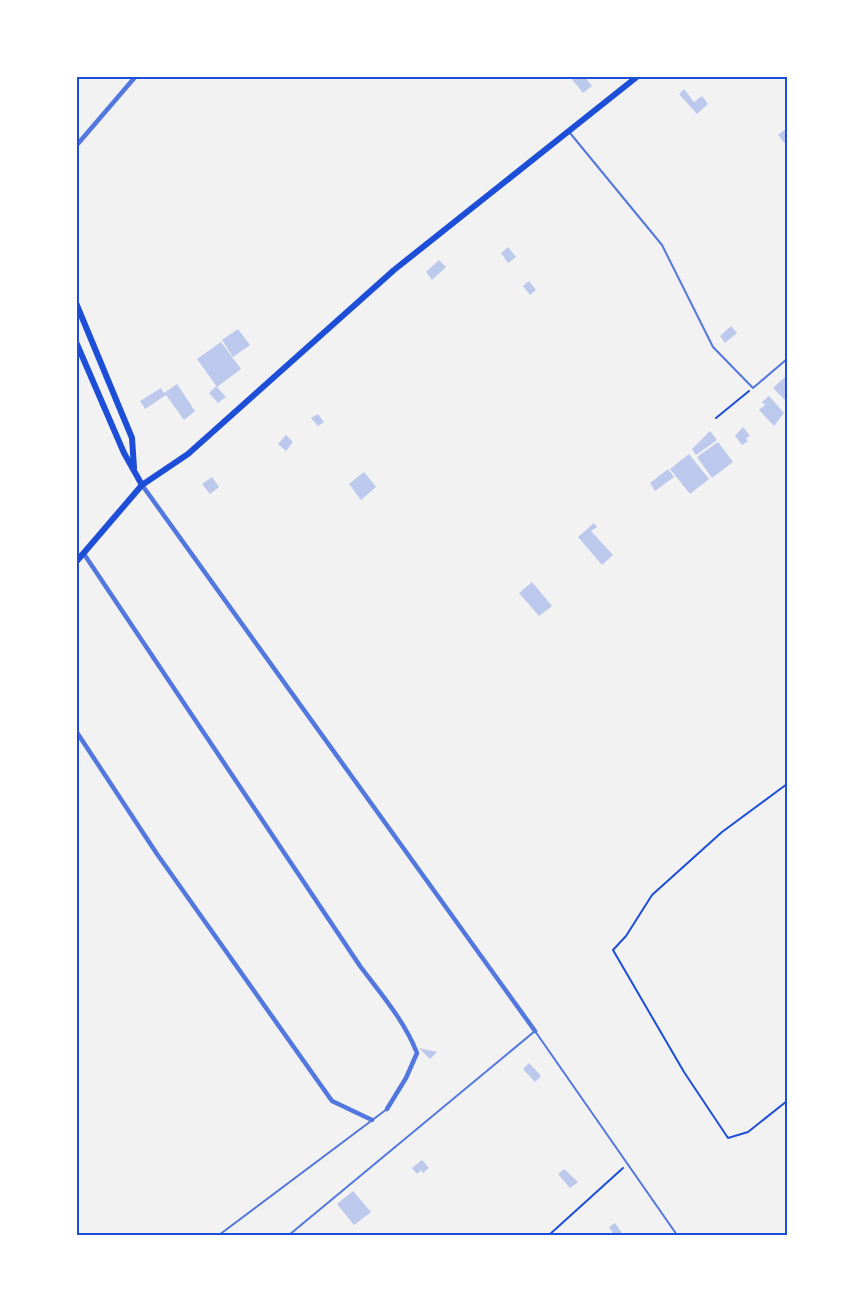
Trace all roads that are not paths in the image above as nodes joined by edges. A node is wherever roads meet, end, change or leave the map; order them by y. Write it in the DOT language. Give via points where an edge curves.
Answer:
graph roads {
  1 [pos="136,76"];
  2 [pos="638,76"];
  3 [pos="569,131"];
  4 [pos="76,146"];
  5 [pos="76,303"];
  6 [pos="76,342"];
  7 [pos="787,359"];
  8 [pos="134,468"];
  9 [pos="142,485"];
  10 [pos="84,554"];
  11 [pos="76,562"];
  12 [pos="76,731"];
  13 [pos="535,1031"];
  14 [pos="387,1109"];
  15 [pos="372,1120"];
  16 [pos="220,1235"];
  17 [pos="289,1235"];
  18 [pos="677,1235"];
  1 -- 4 [label="street"];
  2 -- 3 [label="main road"];
  3 -- 7 [label="lane" via="662,245 713,347 753,388"];
  3 -- 9 [label="main road" via="394,270 188,454"];
  5 -- 8 [label="main road" via="132,438"];
  6 -- 8 [label="main road"];
  8 -- 9 [label="main road"];
  9 -- 10 [label="main road"];
  9 -- 13 [label="street"];
  10 -- 11 [label="main road"];
  10 -- 14 [label="street" via="410,1036 417,1052"];
  12 -- 15 [label="street" via="157,854 332,1101"];
  13 -- 17 [label="lane"];
  13 -- 18 [label="lane"];
  14 -- 15 [label="lane"];
  15 -- 16 [label="lane"];
}
